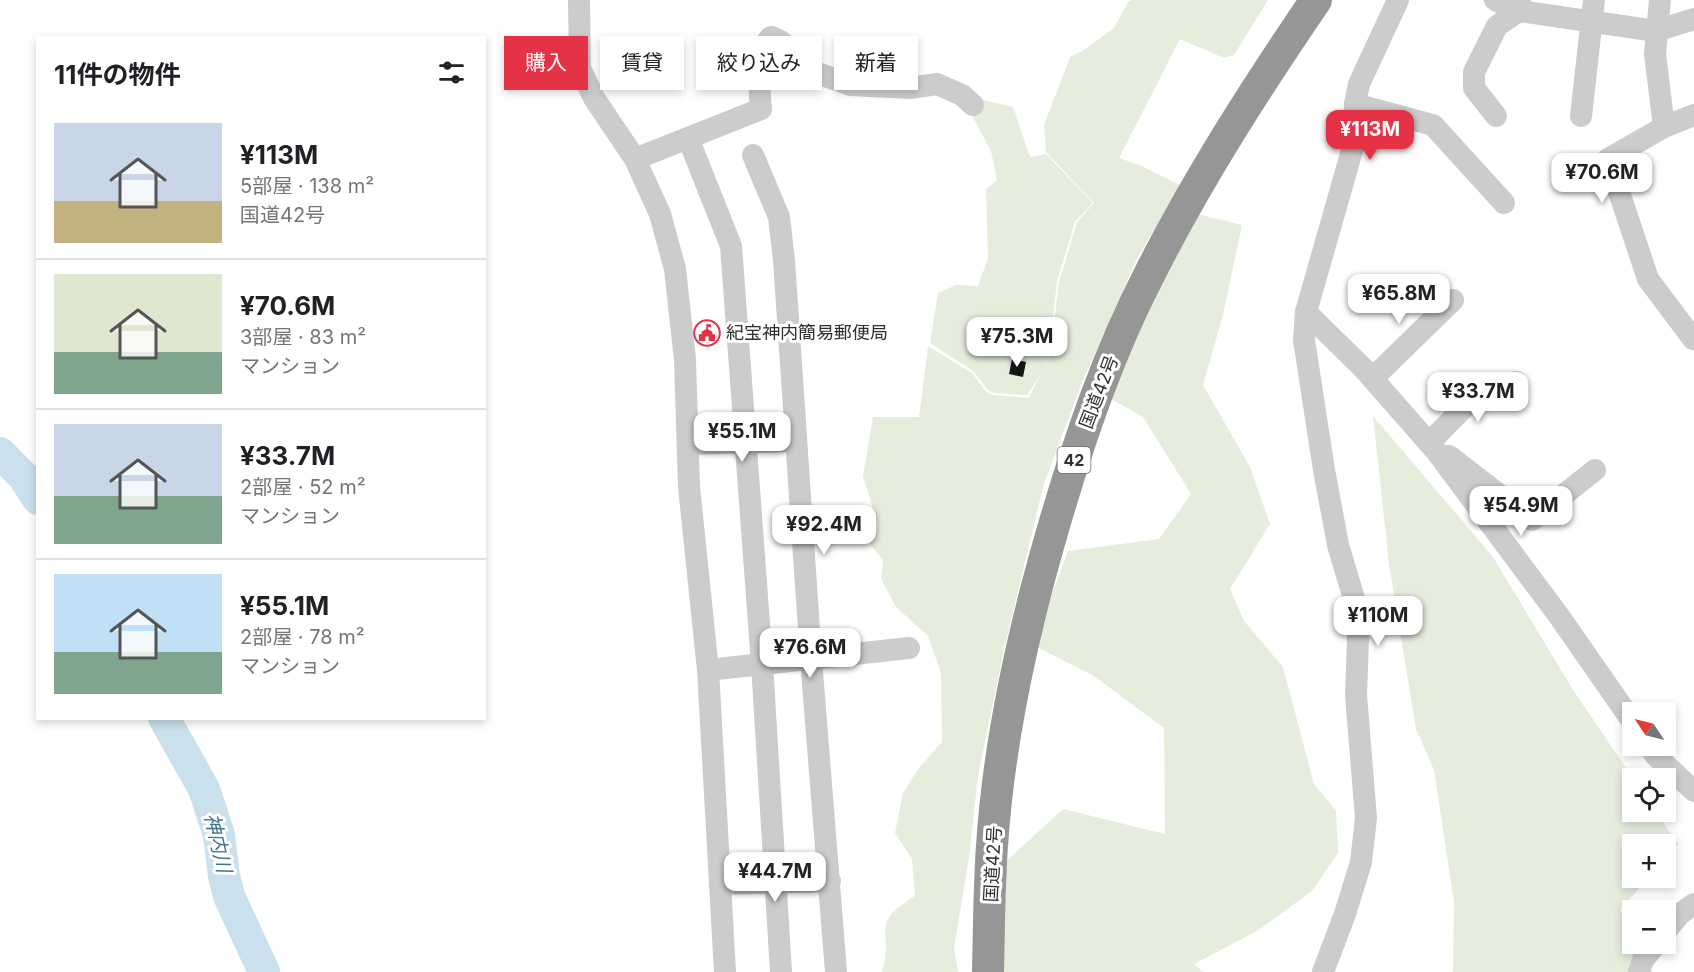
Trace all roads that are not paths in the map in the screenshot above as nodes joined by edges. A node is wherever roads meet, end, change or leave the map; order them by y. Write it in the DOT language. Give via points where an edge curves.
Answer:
graph roads {
  1 [pos="579,0"];
  2 [pos="1316,0"];
  3 [pos="1398,0"];
  4 [pos="1495,0"];
  5 [pos="1660,0"];
  6 [pos="1519,5"];
  7 [pos="1592,11"];
  8 [pos="1694,19"];
  9 [pos="1656,31"];
  10 [pos="973,105"];
  11 [pos="1355,105"];
  12 [pos="1694,115"];
  13 [pos="1496,116"];
  14 [pos="1581,116"];
  15 [pos="1664,127"];
  16 [pos="688,138"];
  17 [pos="753,155"];
  18 [pos="635,159"];
  19 [pos="1504,203"];
  20 [pos="1453,300"];
  21 [pos="1306,312"];
  22 [pos="1693,339"];
  23 [pos="1373,378"];
  24 [pos="1516,382"];
  25 [pos="795,441"];
  26 [pos="747,443"];
  27 [pos="688,444"];
  28 [pos="1434,449"];
  29 [pos="1595,470"];
  30 [pos="909,648"];
  31 [pos="811,659"];
  32 [pos="762,664"];
  33 [pos="708,670"];
  34 [pos="1622,707"];
  35 [pos="1656,756"];
  36 [pos="1694,791"];
  37 [pos="830,881"];
  38 [pos="776,883"];
  39 [pos="720,884"];
  40 [pos="1694,904"];
  41 [pos="1676,919"];
  42 [pos="1648,954"];
  43 [pos="725,972"];
  44 [pos="781,972"];
  45 [pos="836,972"];
  46 [pos="988,972"];
  47 [pos="1323,972"];
  48 [pos="1640,972"];
  1 -- 18 [label="street" via="580,68 594,98"];
  2 -- 46 [label="highway, 国道42号 / 42" via="1231,128 1149,273 1110,360 1071,468 1034,592 1008,713 992,845"];
  3 -- 11 [label="street" via="1359,84"];
  4 -- 6 [label="street"];
  5 -- 9 [label="street"];
  6 -- 7 [label="street"];
  6 -- 13 [label="street" via="1497,26 1474,72 1474,88"];
  7 -- 9 [label="street"];
  7 -- 14 [label="street"];
  8 -- 9 [label="street"];
  9 -- 15 [label="street"];
  10 -- 16 [label="street" via="962,94 937,84 910,88 851,85 797,66 788,48 771,37 766,41 761,69 761,109"];
  11 -- 19 [label="street" via="1433,125"];
  11 -- 21 [label="street" via="1355,140"];
  12 -- 15 [label="street"];
  15 -- 22 [label="street" via="1608,159 1648,279"];
  16 -- 18 [label="street"];
  16 -- 26 [label="street" via="731,246"];
  17 -- 25 [label="street" via="779,217"];
  18 -- 27 [label="street" via="660,214 675,269 685,360"];
  20 -- 23 [label="street"];
  21 -- 23 [label="street"];
  21 -- 47 [label="street" via="1304,340 1323,470 1338,545 1355,602 1356,695 1366,818 1361,862"];
  23 -- 28 [label="street"];
  24 -- 28 [label="street" via="1484,387"];
  25 -- 26 [label="street"];
  25 -- 31 [label="street"];
  26 -- 27 [label="street"];
  26 -- 32 [label="street"];
  27 -- 33 [label="street"];
  28 -- 29 [label="street" via="1450,456 1532,520"];
  28 -- 34 [label="street"];
  30 -- 31 [label="street"];
  31 -- 32 [label="street"];
  31 -- 37 [label="street"];
  32 -- 33 [label="street"];
  32 -- 38 [label="street"];
  33 -- 39 [label="street"];
  35 -- 36 [label="street"];
  37 -- 38 [label="street"];
  37 -- 45 [label="street"];
  38 -- 39 [label="street"];
  38 -- 44 [label="street"];
  39 -- 43 [label="street"];
  40 -- 41 [label="street"];
  42 -- 48 [label="street"];
}
